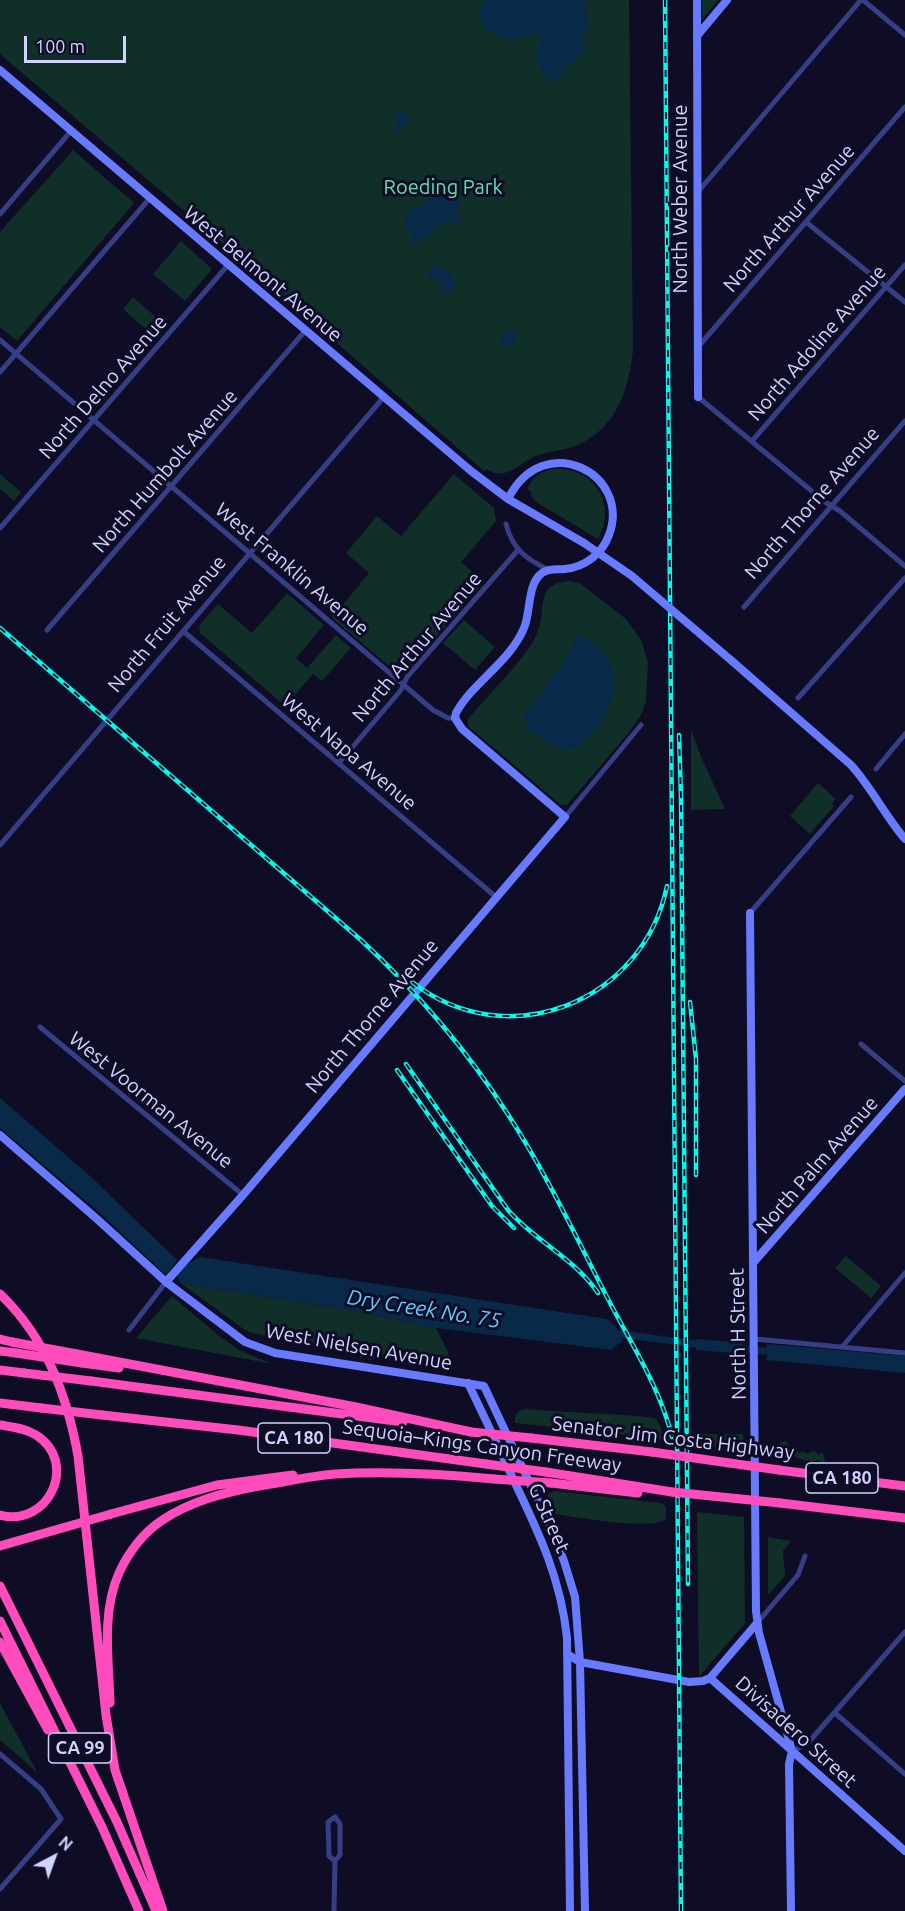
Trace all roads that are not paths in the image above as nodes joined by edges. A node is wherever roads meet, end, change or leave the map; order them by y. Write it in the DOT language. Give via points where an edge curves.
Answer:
graph roads {
  1 [pos="697,0"];
  2 [pos="728,0"];
  3 [pos="862,0"];
  4 [pos="905,35"];
  5 [pos="697,36"];
  6 [pos="0,70"];
  7 [pos="905,107"];
  8 [pos="71,131"];
  9 [pos="696,195"];
  10 [pos="150,198"];
  11 [pos="0,214"];
  12 [pos="806,222"];
  13 [pos="228,265"];
  14 [pos="905,266"];
  15 [pos="887,287"];
  16 [pos="905,302"];
  17 [pos="305,331"];
  18 [pos="0,340"];
  19 [pos="696,348"];
  20 [pos="16,354"];
  21 [pos="0,372"];
  22 [pos="698,397"];
  23 [pos="384,398"];
  24 [pos="93,420"];
  25 [pos="905,420"];
  26 [pos="752,441"];
  27 [pos="171,487"];
  28 [pos="508,499"];
  29 [pos="832,506"];
  30 [pos="506,524"];
  31 [pos="0,528"];
  32 [pos="518,550"];
  33 [pos="248,553"];
  34 [pos="905,566"];
  35 [pos="550,570"];
  36 [pos="905,578"];
  37 [pos="744,607"];
  38 [pos="47,630"];
  39 [pos="183,631"];
  40 [pos="403,685"];
  41 [pos="798,698"];
  42 [pos="455,718"];
  43 [pos="641,725"];
  44 [pos="905,734"];
  45 [pos="339,764"];
  46 [pos="876,768"];
  47 [pos="851,797"];
  48 [pos="565,817"];
  49 [pos="905,838"];
  50 [pos="0,845"];
  51 [pos="496,897"];
  52 [pos="750,913"];
  53 [pos="40,1027"];
  54 [pos="861,1044"];
  55 [pos="905,1081"];
  56 [pos="905,1089"];
  57 [pos="0,1135"];
  58 [pos="243,1195"];
  59 [pos="753,1263"];
  60 [pos="905,1273"];
  61 [pos="168,1280"];
  62 [pos="0,1294"];
  63 [pos="129,1330"];
  64 [pos="0,1339"];
  65 [pos="755,1339"];
  66 [pos="842,1347"];
  67 [pos="0,1351"];
  68 [pos="905,1353"];
  69 [pos="79,1359"];
  70 [pos="0,1370"];
  71 [pos="468,1383"];
  72 [pos="0,1403"];
  73 [pos="0,1425"];
  74 [pos="471,1432"];
  75 [pos="333,1474"];
  76 [pos="905,1486"];
  77 [pos="654,1491"];
  78 [pos="0,1515"];
  79 [pos="905,1518"];
  80 [pos="550,1526"];
  81 [pos="537,1530"];
  82 [pos="0,1546"];
  83 [pos="805,1556"];
  84 [pos="0,1586"];
  85 [pos="0,1621"];
  86 [pos="757,1623"];
  87 [pos="905,1632"];
  88 [pos="0,1642"];
  89 [pos="567,1654"];
  90 [pos="580,1662"];
  91 [pos="567,1665"];
  92 [pos="710,1678"];
  93 [pos="835,1713"];
  94 [pos="112,1751"];
  95 [pos="792,1751"];
  96 [pos="0,1754"];
  97 [pos="905,1774"];
  98 [pos="102,1827"];
  99 [pos="905,1851"];
  100 [pos="335,1861"];
  101 [pos="0,1889"];
  102 [pos="139,1911"];
  103 [pos="156,1911"];
  104 [pos="163,1911"];
  105 [pos="334,1911"];
  106 [pos="570,1911"];
  107 [pos="585,1911"];
  108 [pos="791,1911"];
  1 -- 5 [label="street, North Weber Avenue"];
  2 -- 5 [label="street"];
  3 -- 4 [label="street"];
  3 -- 9 [label="street"];
  5 -- 9 [label="street, North Weber Avenue"];
  6 -- 8 [label="street, West Belmont Avenue"];
  7 -- 12 [label="street, North Arthur Avenue"];
  8 -- 10 [label="street, West Belmont Avenue"];
  8 -- 11 [label="street"];
  9 -- 19 [label="street, North Weber Avenue"];
  10 -- 13 [label="street, West Belmont Avenue"];
  10 -- 20 [label="street"];
  12 -- 15 [label="street"];
  12 -- 19 [label="street, North Arthur Avenue"];
  13 -- 17 [label="street, West Belmont Avenue"];
  13 -- 24 [label="street, North Delno Avenue"];
  14 -- 15 [label="street, North Adoline Avenue"];
  15 -- 16 [label="street"];
  15 -- 26 [label="street, North Adoline Avenue"];
  17 -- 23 [label="street, West Belmont Avenue"];
  17 -- 27 [label="street, North Humbolt Avenue"];
  18 -- 20 [label="street, West Franklin Avenue"];
  19 -- 22 [label="street, North Weber Avenue"];
  20 -- 21 [label="street"];
  20 -- 24 [label="street, West Franklin Avenue"];
  22 -- 26 [label="street"];
  23 -- 28 [label="street, West Belmont Avenue"];
  23 -- 33 [label="street, North Fruit Avenue"];
  24 -- 27 [label="street, West Franklin Avenue"];
  24 -- 31 [label="street, North Delno Avenue"];
  25 -- 29 [label="street, North Thorne Avenue"];
  26 -- 29 [label="street"];
  27 -- 33 [label="street, West Franklin Avenue"];
  27 -- 38 [label="street, North Humbolt Avenue"];
  28 -- 35 [label="street" via="524,476 554,463 587,470 605,489 613,515 603,547 582,564"];
  28 -- 49 [label="street, West Belmont Avenue, bridge" via="632,576 732,661 851,765"];
  29 -- 34 [label="street"];
  29 -- 37 [label="street, North Thorne Avenue"];
  30 -- 32 [label="street"];
  32 -- 35 [label="street"];
  32 -- 40 [label="street, North Arthur Avenue"];
  33 -- 39 [label="street, North Fruit Avenue"];
  33 -- 40 [label="street, West Franklin Avenue"];
  35 -- 42 [label="street" via="542,573 534,585 528,619 520,637 458,708"];
  36 -- 41 [label="street"];
  39 -- 45 [label="street, West Napa Avenue"];
  39 -- 50 [label="street, North Fruit Avenue"];
  40 -- 42 [label="street, West Franklin Avenue" via="433,710"];
  40 -- 45 [label="street, North Arthur Avenue"];
  42 -- 48 [label="street, West Franklin Avenue" via="462,729"];
  43 -- 48 [label="street, North Thorne Avenue"];
  44 -- 46 [label="street"];
  45 -- 51 [label="street, West Napa Avenue"];
  47 -- 52 [label="street"];
  48 -- 51 [label="street, North Thorne Avenue"];
  51 -- 58 [label="street, North Thorne Avenue"];
  52 -- 59 [label="street, North H Street"];
  53 -- 58 [label="street, West Voorman Avenue"];
  54 -- 55 [label="street"];
  56 -- 59 [label="street, North Palm Avenue"];
  57 -- 61 [label="street"];
  58 -- 61 [label="street, North Thorne Avenue"];
  59 -- 65 [label="street, North H Street"];
  60 -- 66 [label="street"];
  61 -- 63 [label="street, North Thorne Avenue"];
  61 -- 71 [label="street, West Nielsen Avenue" via="245,1342 275,1353"];
  62 -- 94 [label="highway" via="51,1364 70,1414"];
  64 -- 69 [label="highway, bridge"];
  65 -- 66 [label="street"];
  65 -- 86 [label="street, North H Street"];
  66 -- 68 [label="street"];
  67 -- 69 [label="highway, bridge"];
  69 -- 74 [label="highway" via="356,1407"];
  70 -- 74 [label="highway, Sequoia–Kings Canyon Freeway / CA 180, bridge"];
  71 -- 80 [label="street, G Street" via="484,1386"];
  71 -- 81 [label="street, G Street"];
  72 -- 77 [label="highway, Sequoia–Kings Canyon Freeway / CA 180, bridge" via="546,1472"];
  73 -- 78 [label="highway" via="28,1431 43,1440 52,1454 57,1475 50,1497 39,1508 20,1516"];
  74 -- 76 [label="highway, Senator Jim Costa Highway / CA 180, bridge"];
  75 -- 77 [label="highway, bridge" via="446,1475"];
  75 -- 82 [label="highway, bridge" via="265,1477 217,1485"];
  75 -- 94 [label="highway" via="247,1489 200,1502 160,1521 142,1538 119,1573 110,1604"];
  77 -- 79 [label="highway, CA 180, bridge"];
  80 -- 81 [label="street"];
  80 -- 90 [label="street, G Street" via="575,1597"];
  81 -- 89 [label="street, G Street" via="559,1587"];
  83 -- 86 [label="street" via="798,1575"];
  84 -- 103 [label="highway, CA 99" via="117,1822"];
  85 -- 98 [label="highway, CA 99"];
  86 -- 92 [label="street"];
  86 -- 95 [label="street, North H Street"];
  87 -- 93 [label="street"];
  88 -- 98 [label="highway"];
  89 -- 90 [label="street, Divisadero Street"];
  89 -- 91 [label="street, G Street"];
  90 -- 91 [label="street, Divisadero Street"];
  90 -- 92 [label="street, Divisadero Street" via="689,1682"];
  90 -- 107 [label="street, G Street"];
  91 -- 106 [label="street, G Street"];
  92 -- 95 [label="street, Divisadero Street"];
  93 -- 95 [label="street" via="807,1744"];
  93 -- 97 [label="street"];
  94 -- 104 [label="highway" via="125,1803"];
  95 -- 99 [label="street, Divisadero Street"];
  95 -- 108 [label="street"];
  96 -- 101 [label="street" via="41,1790 61,1819"];
  98 -- 102 [label="highway, CA 99"];
  100 -- 100 [label="street" via="340,1855 340,1824 335,1817 328,1822 329,1856"];
  100 -- 105 [label="street"];
}
